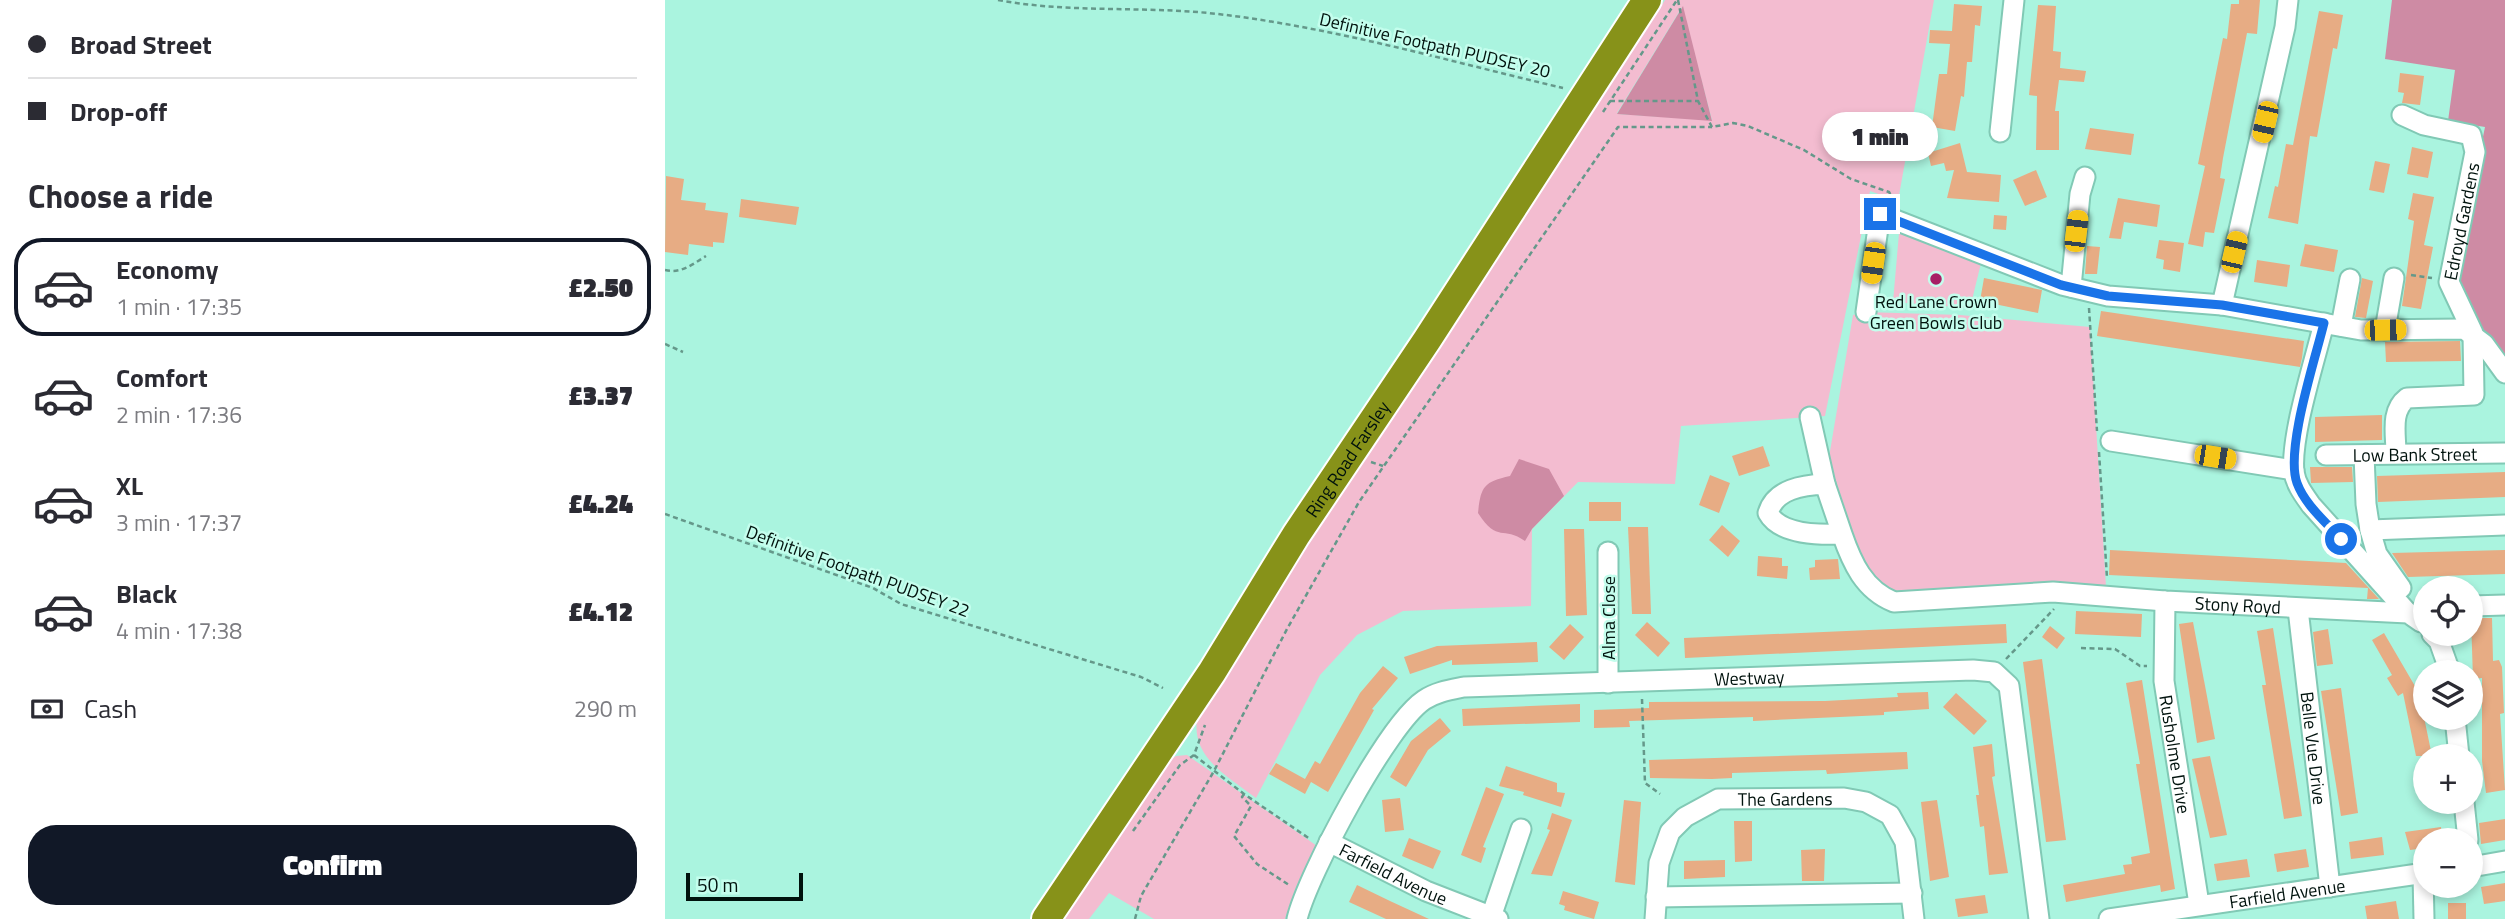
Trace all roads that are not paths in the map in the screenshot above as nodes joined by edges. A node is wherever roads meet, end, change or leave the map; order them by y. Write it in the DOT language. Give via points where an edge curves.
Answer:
graph roads {
  1 [pos="1647,0"];
  2 [pos="2014,0"];
  3 [pos="2288,0"];
  4 [pos="2402,114"];
  5 [pos="2000,132"];
  6 [pos="2085,177"];
  7 [pos="2394,278"];
  8 [pos="2350,279"];
  9 [pos="2066,286"];
  10 [pos="2222,305"];
  11 [pos="1865,312"];
  12 [pos="2332,325"];
  13 [pos="2385,330"];
  14 [pos="2473,333"];
  15 [pos="2505,373"];
  16 [pos="1809,417"];
  17 [pos="2111,441"];
  18 [pos="2396,453"];
  19 [pos="2505,453"];
  20 [pos="2326,455"];
  21 [pos="2364,455"];
  22 [pos="2294,470"];
  23 [pos="1825,484"];
  24 [pos="2505,525"];
  25 [pos="2370,530"];
  26 [pos="1842,534"];
  27 [pos="1608,552"];
  28 [pos="2165,601"];
  29 [pos="2413,603"];
  30 [pos="2505,605"];
  31 [pos="2483,606"];
  32 [pos="2298,608"];
  33 [pos="2413,613"];
  34 [pos="2413,622"];
  35 [pos="1608,683"];
  36 [pos="1521,829"];
  37 [pos="1328,846"];
  38 [pos="2505,861"];
  39 [pos="2483,865"];
  40 [pos="2413,875"];
  41 [pos="2329,887"];
  42 [pos="1912,894"];
  43 [pos="1656,897"];
  44 [pos="2424,898"];
  45 [pos="2199,905"];
  46 [pos="1486,917"];
  47 [pos="1046,919"];
  48 [pos="1297,919"];
  49 [pos="1655,919"];
  50 [pos="1914,919"];
  51 [pos="2039,919"];
  52 [pos="2114,919"];
  53 [pos="2424,919"];
  1 -- 47 [label="highway, Ring Road Farsley" via="1296,535 1212,672"];
  2 -- 5 [label="street"];
  3 -- 10 [label="street"];
  4 -- 14 [label="street, Edroyd Gardens" via="2424,125 2471,135 2475,152 2449,282"];
  6 -- 9 [label="street"];
  7 -- 13 [label="street"];
  8 -- 12 [label="street"];
  9 -- 10 [label="street" via="2108,296"];
  9 -- 11 [label="street" via="1880,214"];
  10 -- 12 [label="street"];
  12 -- 13 [label="street"];
  12 -- 22 [label="street" via="2300,417"];
  13 -- 14 [label="street" via="2464,329"];
  14 -- 15 [label="street"];
  14 -- 18 [label="street" via="2474,395 2407,398 2398,404"];
  16 -- 23 [label="street, Stony Royd"];
  17 -- 22 [label="street"];
  18 -- 19 [label="street, Low Bank Street"];
  18 -- 21 [label="street, Low Bank Street"];
  20 -- 21 [label="street, Low Bank Street"];
  21 -- 25 [label="street"];
  22 -- 33 [label="street" via="2311,505"];
  23 -- 26 [label="street, Stony Royd"];
  23 -- 26 [label="street" via="1790,490 1773,500 1768,513 1778,525 1794,530"];
  24 -- 25 [label="street"];
  25 -- 29 [label="street" via="2377,554"];
  26 -- 28 [label="street, Stony Royd" via="1866,583 1894,602 2061,593"];
  27 -- 35 [label="street, Alma Close"];
  28 -- 32 [label="street, Stony Royd"];
  28 -- 45 [label="street, Rusholme Drive" via="2164,681"];
  30 -- 31 [label="street"];
  32 -- 34 [label="street, Stony Royd"];
  32 -- 41 [label="street, Belle Vue Drive"];
  35 -- 37 [label="street, Westway" via="1464,687 1430,696 1399,724"];
  35 -- 51 [label="street, Westway" via="1994,672 2009,687 2015,717"];
  36 -- 46 [label="street"];
  37 -- 46 [label="street, Farfield Avenue"];
  37 -- 48 [label="street, Westway" via="1303,894"];
  38 -- 39 [label="street"];
  40 -- 41 [label="street, Farfield Avenue"];
  41 -- 45 [label="street, Farfield Avenue"];
  42 -- 43 [label="street"];
  42 -- 43 [label="street, The Gardens" via="1905,842 1890,815 1866,802 1844,798 1718,799 1685,817 1670,832 1659,863"];
  42 -- 50 [label="street, The Gardens"];
  43 -- 49 [label="street, The Gardens"];
  44 -- 53 [label="street"];
  45 -- 52 [label="street, Farfield Avenue"];
}
